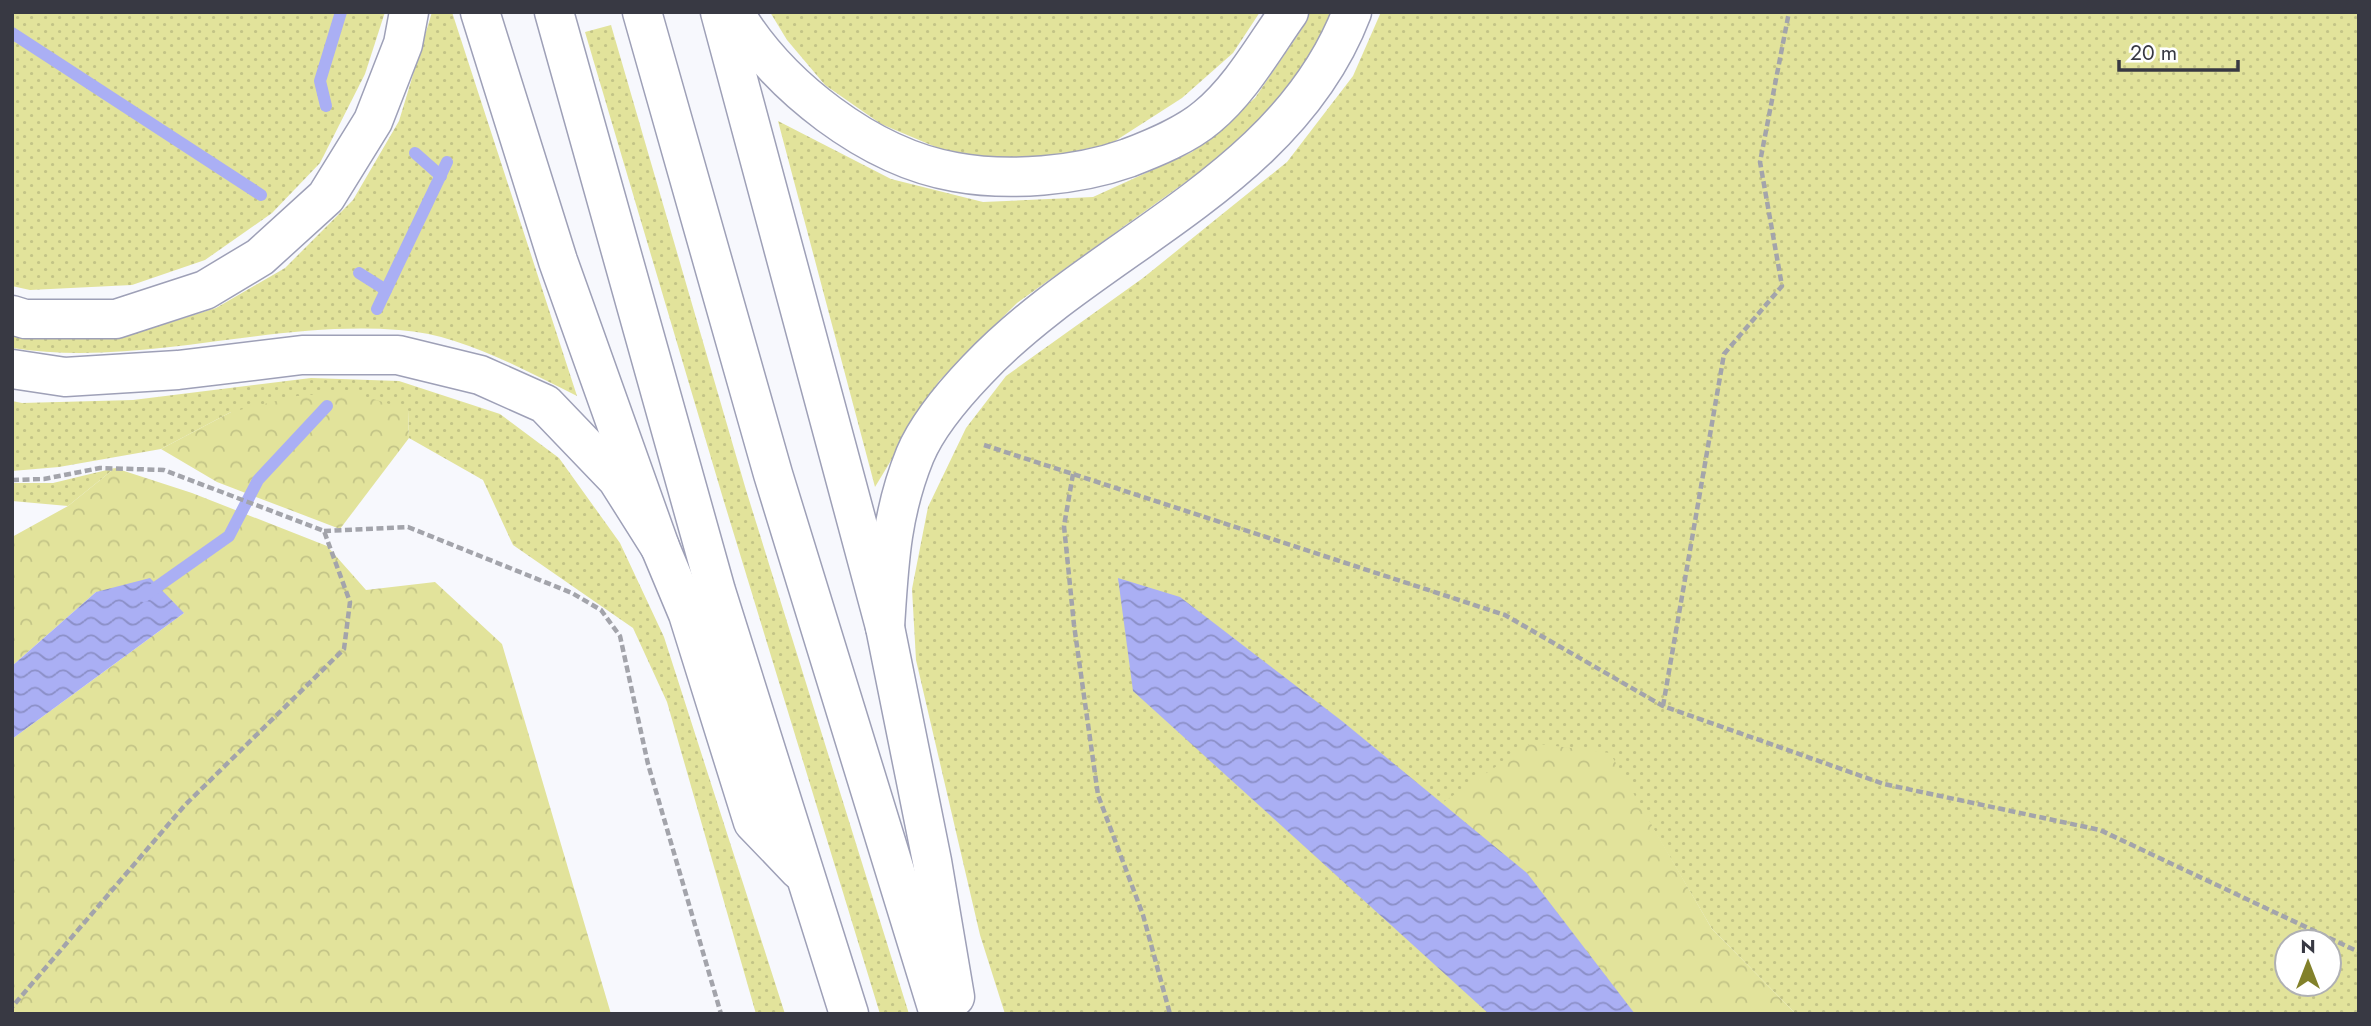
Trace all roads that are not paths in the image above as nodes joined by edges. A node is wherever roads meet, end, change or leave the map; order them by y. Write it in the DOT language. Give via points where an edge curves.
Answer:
graph roads {
  1 [pos="409,12"];
  2 [pos="480,12"];
  3 [pos="554,12"];
  4 [pos="642,12"];
  5 [pos="720,12"];
  6 [pos="734,12"];
  7 [pos="1289,12"];
  8 [pos="1352,12"];
  9 [pos="12,315"];
  10 [pos="12,369"];
  11 [pos="660,547"];
  12 [pos="885,626"];
  13 [pos="806,877"];
  14 [pos="849,1014"];
  15 [pos="939,1014"];
  16 [pos="958,1014"];
  1 -- 9 [label="highway" via="403,44 373,121 326,197 260,257 205,290 116,319"];
  2 -- 11 [label="highway" via="550,235"];
  3 -- 13 [label="highway" via="716,591"];
  4 -- 15 [label="highway" via="773,474"];
  5 -- 12 [label="highway"];
  6 -- 7 [label="highway" via="783,77 818,108 888,150 955,172 1037,176 1096,169 1152,148 1207,117 1250,69"];
  8 -- 12 [label="highway" via="1324,67 1281,125 1221,181 1004,341 951,397 916,454 891,533"];
  10 -- 11 [label="highway" via="65,377 302,355 398,355 480,375 545,404 617,479"];
  11 -- 13 [label="highway" via="688,614 753,822"];
  12 -- 16 [label="highway"];
  13 -- 14 [label="highway"];
}
